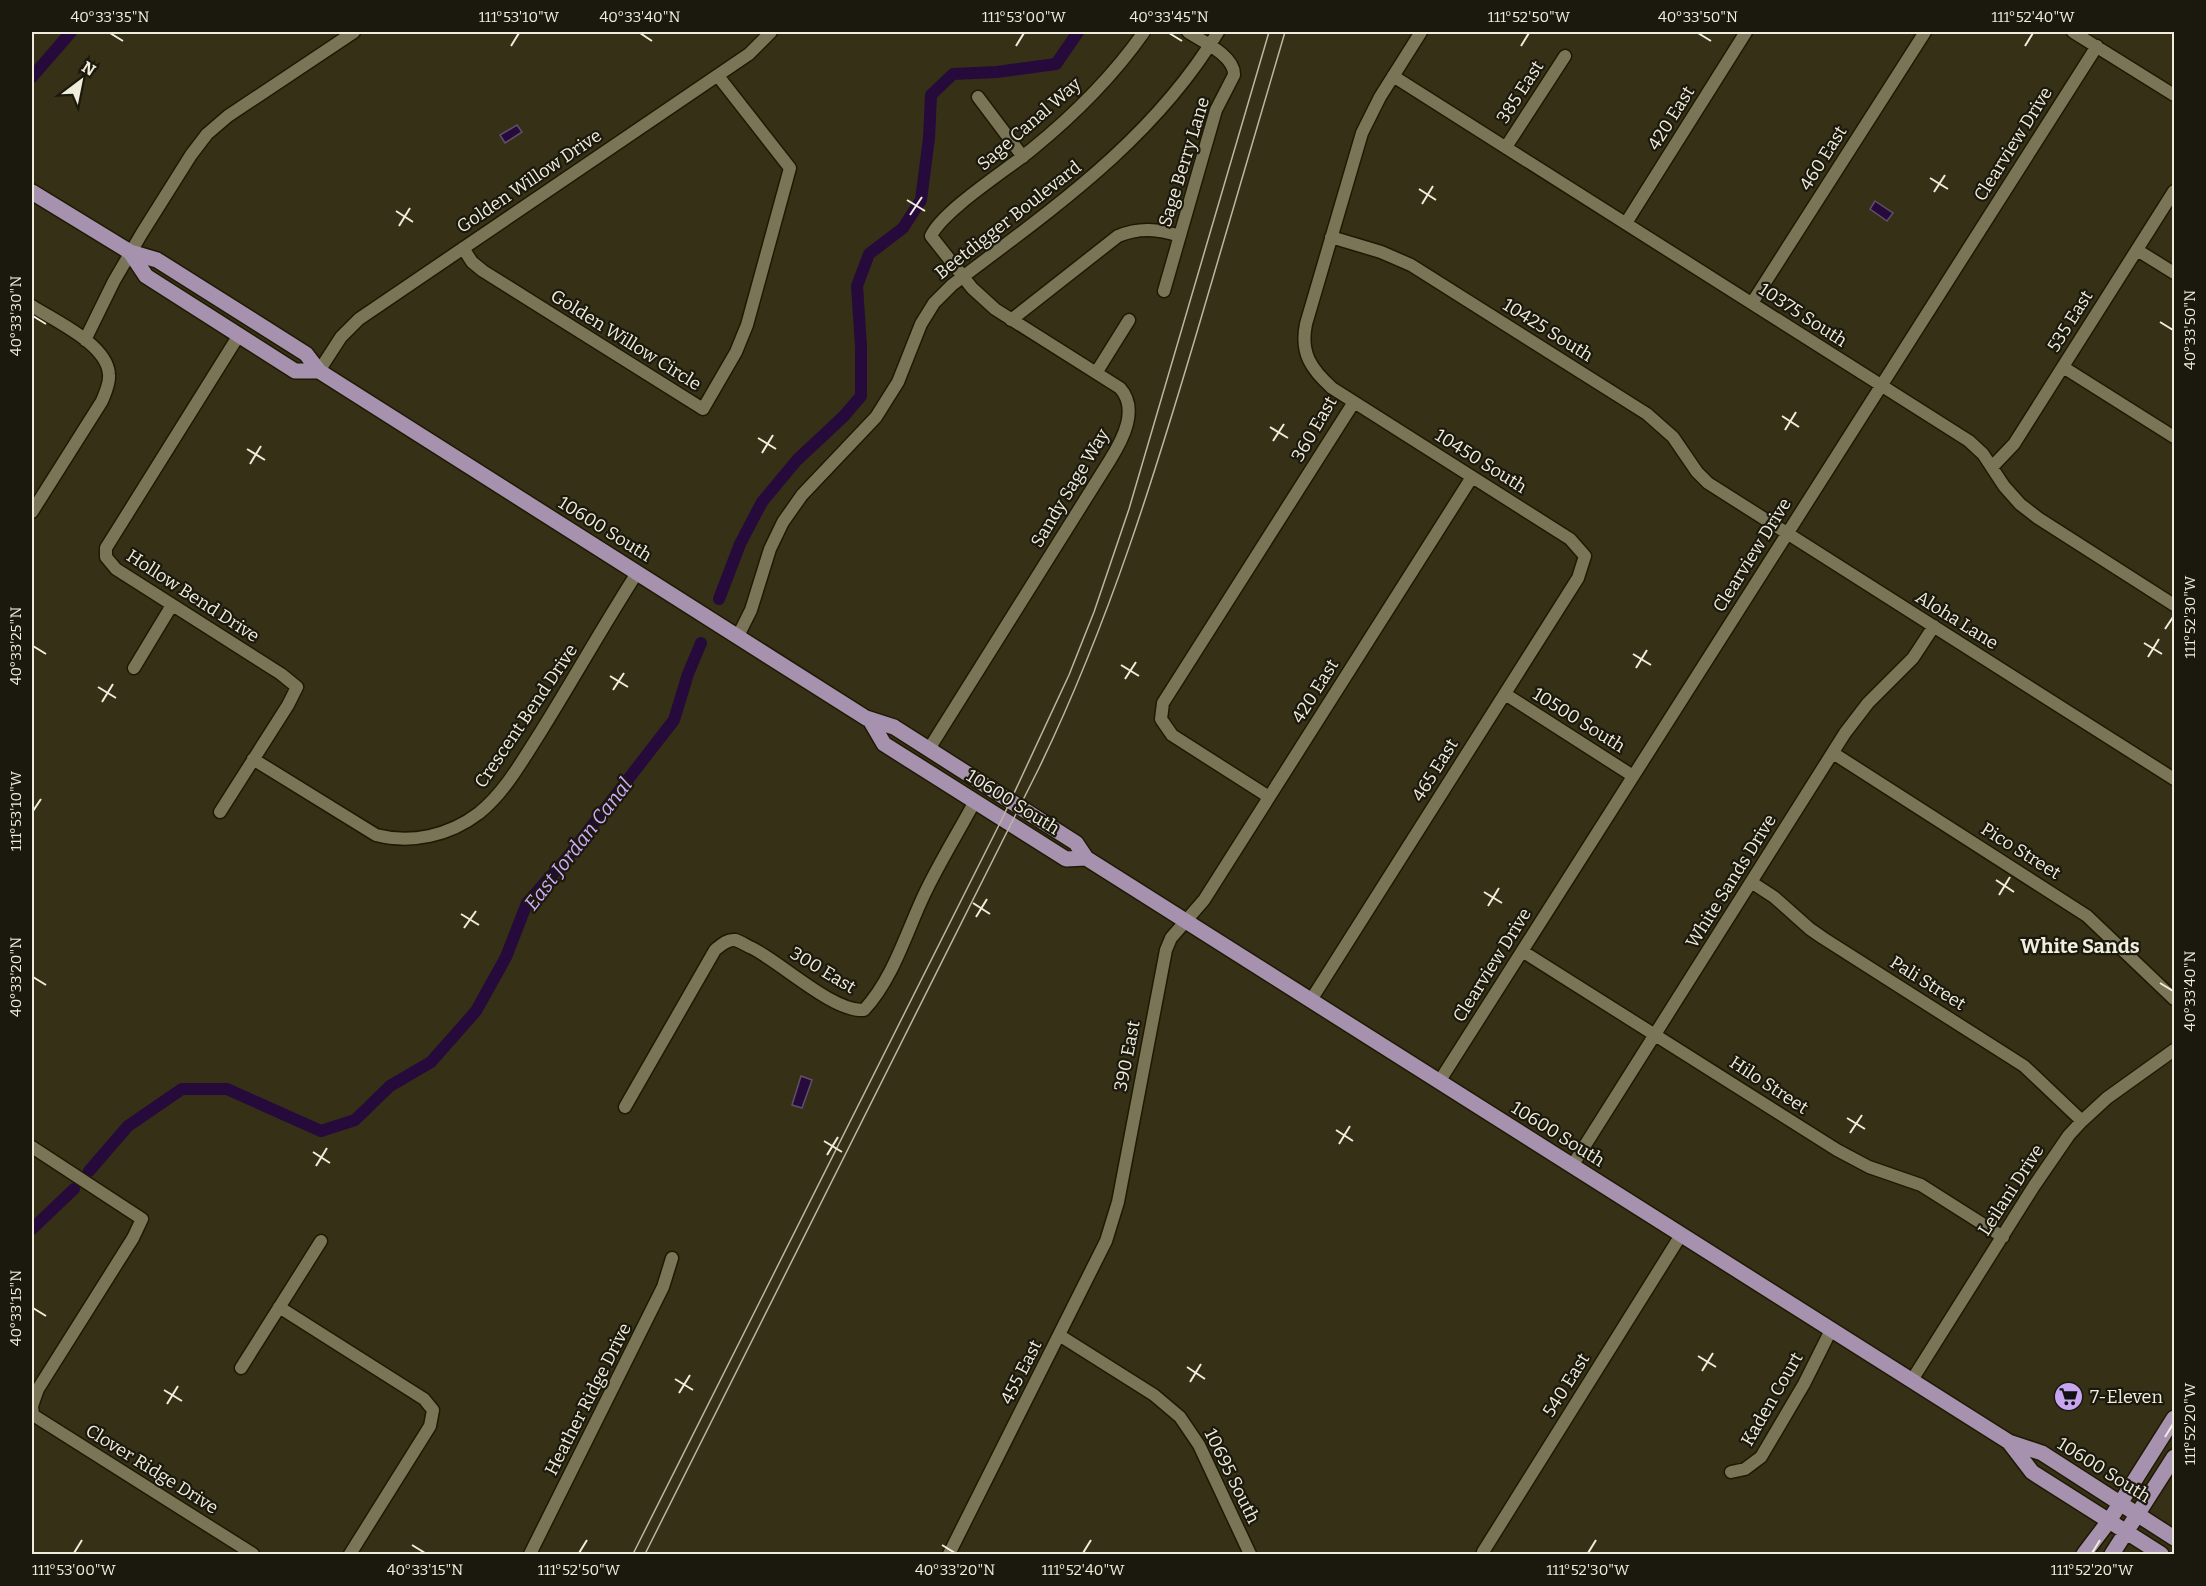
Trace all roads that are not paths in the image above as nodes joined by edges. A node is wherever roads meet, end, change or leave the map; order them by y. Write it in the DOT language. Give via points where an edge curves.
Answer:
graph roads {
  1 [pos="354,32"];
  2 [pos="771,32"];
  3 [pos="1144,32"];
  4 [pos="1188,32"];
  5 [pos="1218,32"];
  6 [pos="1421,32"];
  7 [pos="1746,32"];
  8 [pos="1925,32"];
  9 [pos="2073,32"];
  10 [pos="1209,46"];
  11 [pos="2097,46"];
  12 [pos="1565,56"];
  13 [pos="718,76"];
  14 [pos="1393,76"];
  15 [pos="2175,95"];
  16 [pos="978,97"];
  17 [pos="1506,147"];
  18 [pos="1023,157"];
  19 [pos="2175,191"];
  20 [pos="32,192"];
  21 [pos="1626,223"];
  22 [pos="931,236"];
  23 [pos="1180,236"];
  24 [pos="1331,237"];
  25 [pos="463,248"];
  26 [pos="2137,250"];
  27 [pos="130,252"];
  28 [pos="2175,273"];
  29 [pos="962,277"];
  30 [pos="1164,291"];
  31 [pos="1752,303"];
  32 [pos="32,306"];
  33 [pos="1011,320"];
  34 [pos="1129,320"];
  35 [pos="239,335"];
  36 [pos="85,340"];
  37 [pos="2063,367"];
  38 [pos="319,371"];
  39 [pos="1096,373"];
  40 [pos="1881,386"];
  41 [pos="1354,402"];
  42 [pos="2175,438"];
  43 [pos="1992,467"];
  44 [pos="1472,477"];
  45 [pos="1720,491"];
  46 [pos="32,512"];
  47 [pos="1787,534"];
  48 [pos="1585,556"];
  49 [pos="637,573"];
  50 [pos="172,605"];
  51 [pos="2175,605"];
  52 [pos="1934,626"];
  53 [pos="738,636"];
  54 [pos="134,668"];
  55 [pos="1505,694"];
  56 [pos="870,720"];
  57 [pos="929,749"];
  58 [pos="1833,753"];
  59 [pos="253,759"];
  60 [pos="1633,776"];
  61 [pos="2175,779"];
  62 [pos="1269,797"];
  63 [pos="975,801"];
  64 [pos="220,812"];
  65 [pos="1086,858"];
  66 [pos="1751,882"];
  67 [pos="1185,921"];
  68 [pos="1522,951"];
  69 [pos="2175,999"];
  70 [pos="1311,1000"];
  71 [pos="1655,1034"];
  72 [pos="2175,1050"];
  73 [pos="1439,1082"];
  74 [pos="625,1107"];
  75 [pos="2082,1121"];
  76 [pos="32,1147"];
  77 [pos="1572,1166"];
  78 [pos="1118,1202"];
  79 [pos="1681,1234"];
  80 [pos="2003,1237"];
  81 [pos="321,1241"];
  82 [pos="672,1258"];
  83 [pos="279,1307"];
  84 [pos="1831,1330"];
  85 [pos="1059,1335"];
  86 [pos="241,1368"];
  87 [pos="1912,1380"];
  88 [pos="33,1414"];
  89 [pos="2175,1418"];
  90 [pos="2009,1442"];
  91 [pos="2175,1457"];
  92 [pos="1731,1472"];
  93 [pos="2120,1503"];
  94 [pos="2138,1514"];
  95 [pos="2109,1521"];
  96 [pos="2126,1532"];
  97 [pos="2175,1538"];
  98 [pos="253,1554"];
  99 [pos="350,1554"];
  100 [pos="530,1554"];
  101 [pos="950,1554"];
  102 [pos="1250,1554"];
  103 [pos="1484,1554"];
  104 [pos="2084,1554"];
  105 [pos="2112,1554"];
  106 [pos="2161,1554"];
  1 -- 27 [label="street" via="207,134"];
  2 -- 13 [label="street, Golden Willow Drive"];
  3 -- 18 [label="street, Sage Canal Way" via="1086,101"];
  4 -- 10 [label="street, Sage Berry Lane"];
  5 -- 10 [label="street, Beetdigger Boulevard"];
  6 -- 14 [label="street, 360 East"];
  7 -- 21 [label="street, 420 East"];
  8 -- 31 [label="street, 460 East"];
  9 -- 11 [label="street"];
  10 -- 23 [label="street, Sage Berry Lane" via="1230,61 1235,70 1215,110"];
  10 -- 29 [label="street, Beetdigger Boulevard" via="1168,101 1125,148 1083,186"];
  11 -- 15 [label="street"];
  11 -- 40 [label="street, Clearview Drive"];
  12 -- 17 [label="street, 385 East"];
  13 -- 25 [label="street, Golden Willow Drive"];
  13 -- 25 [label="street, Golden Willow Circle" via="790,168 747,325 703,409 483,272"];
  14 -- 17 [label="street, 10375 South"];
  14 -- 24 [label="street, 360 East" via="1362,133"];
  16 -- 18 [label="street"];
  17 -- 21 [label="street, 10375 South"];
  18 -- 22 [label="street, Sage Canal Way" via="944,218"];
  19 -- 26 [label="street, 535 East"];
  20 -- 27 [label="main road, 10600 South"];
  21 -- 31 [label="street, 10375 South"];
  22 -- 29 [label="street, Sandy Sage Way"];
  23 -- 30 [label="street, Sage Berry Lane"];
  23 -- 33 [label="street" via="1149,229 1118,237"];
  24 -- 41 [label="street, 360 East" via="1305,324 1304,347 1322,379"];
  24 -- 45 [label="street, 10425 South" via="1411,265 1647,414 1673,437 1697,472"];
  25 -- 38 [label="street, Golden Willow Drive" via="359,319 341,337"];
  26 -- 28 [label="street"];
  26 -- 37 [label="street, 535 East"];
  27 -- 35 [label="main road, 10600 South" via="147,276"];
  27 -- 36 [label="street"];
  27 -- 38 [label="main road, 10600 South" via="157,260 192,282 306,354"];
  29 -- 33 [label="street, Sandy Sage Way"];
  29 -- 53 [label="street, Beetdigger Boulevard" via="927,313 898,382 876,417 802,495 783,522"];
  31 -- 40 [label="street, 10375 South"];
  32 -- 36 [label="street"];
  33 -- 39 [label="street, Sandy Sage Way"];
  34 -- 39 [label="street"];
  35 -- 38 [label="main road, 10600 South" via="295,371"];
  35 -- 50 [label="street, Hollow Bend Drive" via="106,548 110,564"];
  36 -- 46 [label="street" via="105,361 107,388"];
  37 -- 42 [label="street"];
  37 -- 43 [label="street, 535 East" via="2014,444"];
  38 -- 49 [label="main road, 10600 South"];
  39 -- 57 [label="street, Sandy Sage Way" via="1120,388 1127,398 1129,413 1122,436"];
  40 -- 43 [label="street, 10375 South" via="1969,441"];
  40 -- 47 [label="street, Clearview Drive"];
  41 -- 44 [label="street, 10450 South"];
  41 -- 62 [label="street, 360 East" via="1163,703 1161,719 1172,735"];
  43 -- 51 [label="street, 10375 South" via="2020,504 2038,518"];
  44 -- 48 [label="street, 10450 South" via="1570,539"];
  44 -- 62 [label="street, 420 East"];
  45 -- 47 [label="street, Aloha Lane"];
  47 -- 52 [label="street, Aloha Lane"];
  47 -- 60 [label="street, Clearview Drive"];
  48 -- 55 [label="street, 465 East" via="1578,579"];
  49 -- 53 [label="main road, 10600 South"];
  49 -- 59 [label="street, Crescent Bend Drive" via="510,779 492,801 462,824 409,840 376,835"];
  50 -- 54 [label="street"];
  50 -- 59 [label="street, Hollow Bend Drive" via="297,687"];
  52 -- 58 [label="street, White Sands Drive" via="1913,658 1857,717"];
  52 -- 61 [label="street, Aloha Lane"];
  53 -- 56 [label="main road, 10600 South"];
  55 -- 60 [label="street, 10500 South"];
  55 -- 70 [label="street, 465 East"];
  56 -- 57 [label="main road, 10600 South" via="894,727"];
  56 -- 63 [label="main road, 10600 South" via="884,744"];
  57 -- 65 [label="main road, 10600 South" via="1076,843"];
  58 -- 66 [label="street, White Sands Drive"];
  58 -- 69 [label="street, Pico Street" via="2072,904"];
  59 -- 64 [label="street, Hollow Bend Drive"];
  60 -- 68 [label="street, Clearview Drive"];
  62 -- 67 [label="street, 420 East" via="1204,900"];
  63 -- 65 [label="main road, 10600 South" via="1066,859"];
  63 -- 74 [label="street, 300 East" via="924,894 889,973 864,1010 824,996 735,940 724,942 715,950"];
  65 -- 67 [label="main road, 10600 South"];
  66 -- 71 [label="street, White Sands Drive"];
  66 -- 75 [label="street, Pali Street" via="1816,933 2024,1066"];
  67 -- 70 [label="main road, 10600 South"];
  67 -- 78 [label="street, 390 East" via="1166,950"];
  68 -- 71 [label="street, Hilo Street"];
  68 -- 73 [label="street, Clearview Drive"];
  70 -- 73 [label="main road, 10600 South"];
  71 -- 77 [label="street, White Sands Drive"];
  71 -- 80 [label="street, Hilo Street" via="1852,1159 1921,1185"];
  72 -- 75 [label="street, Leilani Drive" via="2107,1098"];
  73 -- 77 [label="main road, 10600 South"];
  75 -- 80 [label="street, Leilani Drive" via="2056,1153"];
  76 -- 88 [label="street" via="142,1219 38,1389"];
  77 -- 79 [label="main road, 10600 South"];
  78 -- 85 [label="street, 455 East" via="1106,1241"];
  79 -- 84 [label="main road, 10600 South"];
  79 -- 103 [label="street, 540 East"];
  80 -- 87 [label="street, Leilani Drive"];
  81 -- 83 [label="street"];
  82 -- 100 [label="street, Heather Ridge Drive" via="663,1287"];
  83 -- 86 [label="street"];
  83 -- 99 [label="street" via="424,1399 433,1410 430,1426"];
  84 -- 87 [label="main road, 10600 South"];
  84 -- 92 [label="street, Kaden Court" via="1761,1457 1746,1469"];
  85 -- 101 [label="street, 455 East"];
  85 -- 102 [label="street, 10695 South" via="1154,1395 1180,1417 1199,1445"];
  87 -- 90 [label="main road, 10600 South"];
  88 -- 98 [label="street, Clover Ridge Drive"];
  89 -- 93 [label="main road"];
  90 -- 93 [label="main road, 10600 South" via="2042,1453"];
  90 -- 95 [label="main road, 10600 South" via="2032,1472"];
  91 -- 94 [label="main road"];
  93 -- 94 [label="main road, 10600 South"];
  93 -- 95 [label="main road"];
  94 -- 96 [label="main road"];
  94 -- 97 [label="main road, 10600 South"];
  95 -- 96 [label="main road, 10600 South"];
  95 -- 104 [label="main road"];
  96 -- 105 [label="main road"];
  96 -- 106 [label="main road, 10600 South"];
}
